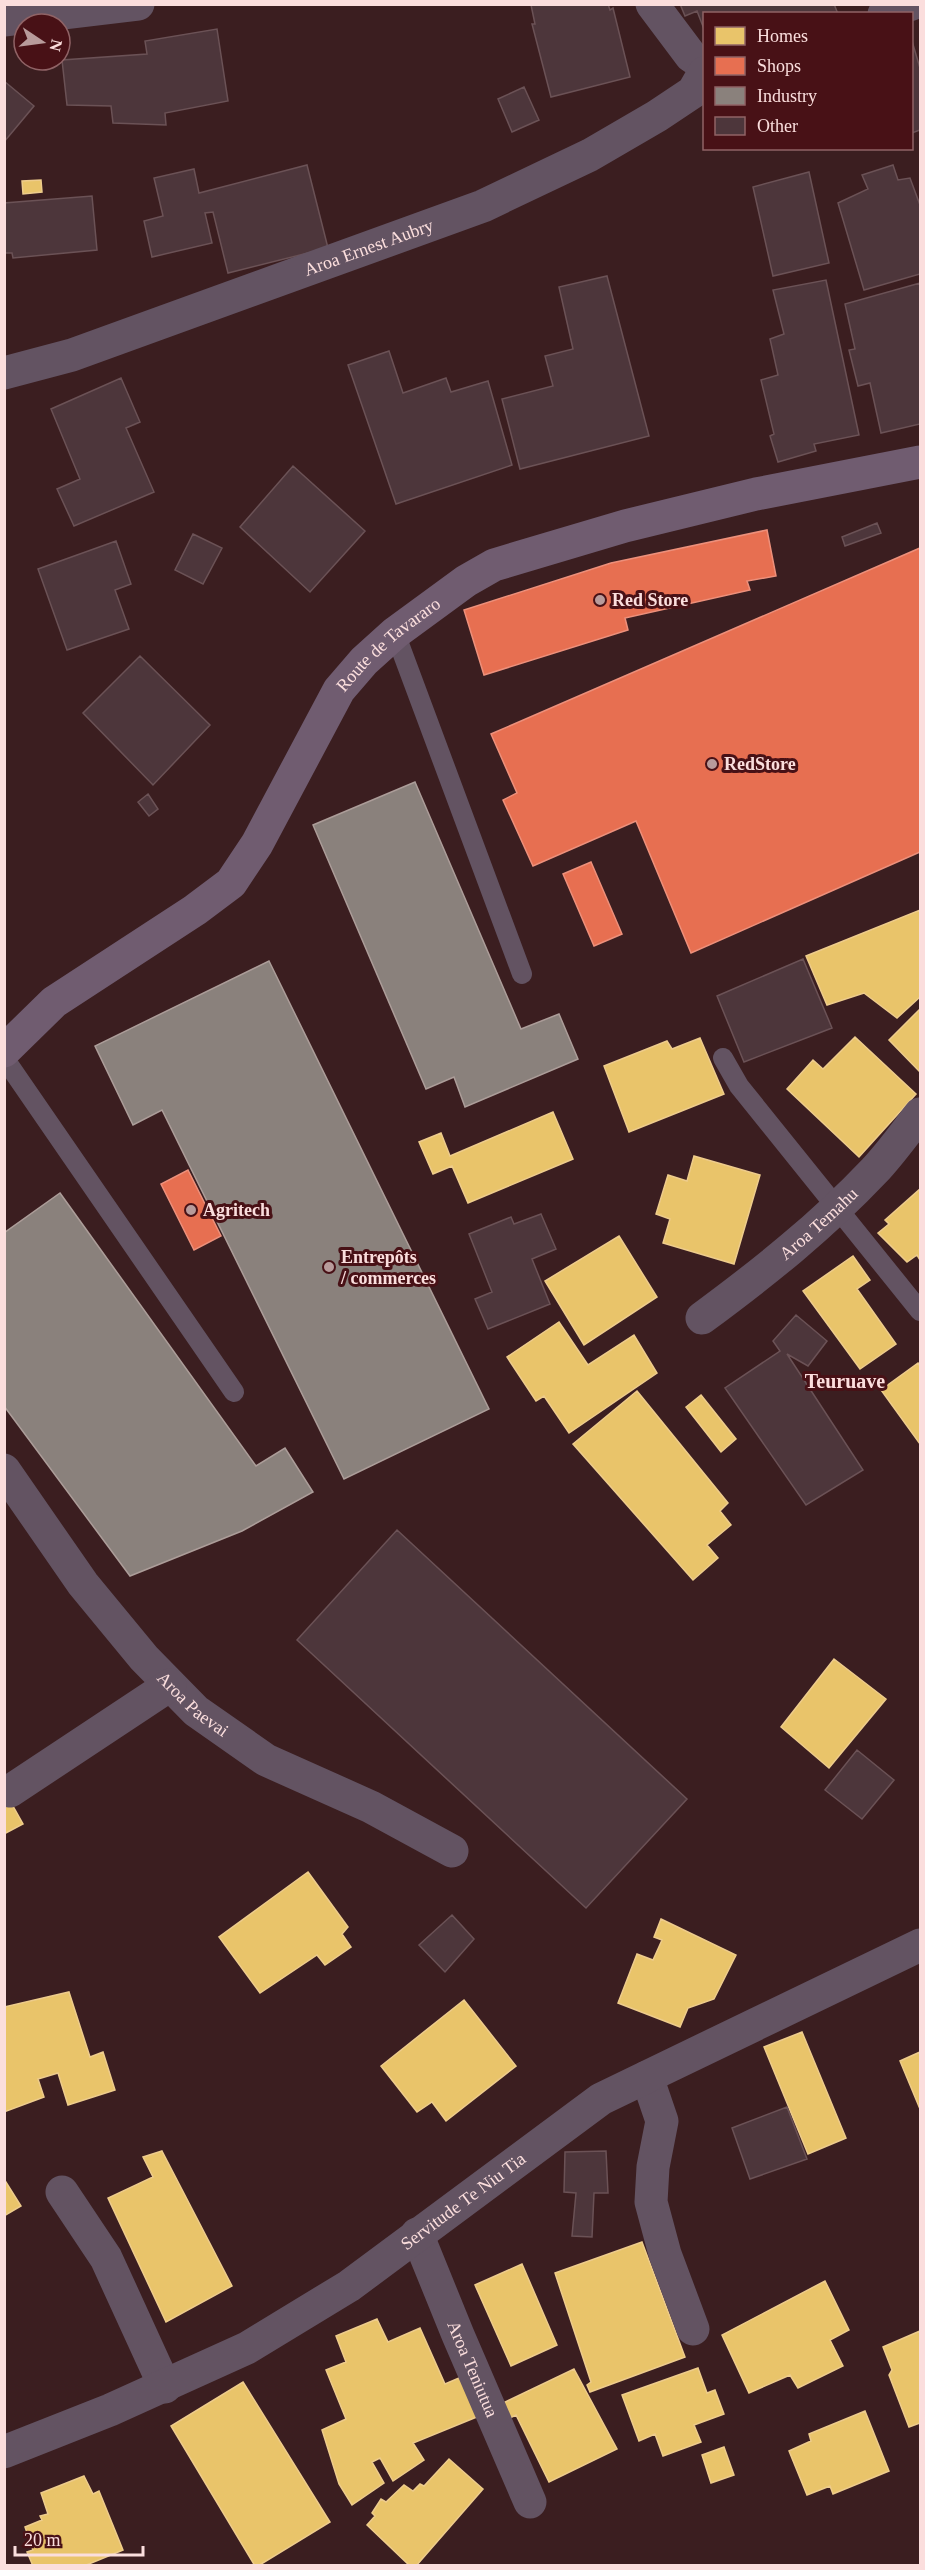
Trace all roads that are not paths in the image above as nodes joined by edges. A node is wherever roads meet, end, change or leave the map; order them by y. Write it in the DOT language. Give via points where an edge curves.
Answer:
graph roads {
  1 [pos="138,4"];
  2 [pos="652,4"];
  3 [pos="4,20"];
  4 [pos="703,64"];
  5 [pos="703,76"];
  6 [pos="4,373"];
  7 [pos="921,462"];
  8 [pos="395,633"];
  9 [pos="522,974"];
  10 [pos="4,1051"];
  11 [pos="4,1058"];
  12 [pos="723,1058"];
  13 [pos="921,1114"];
  14 [pos="838,1206"];
  15 [pos="921,1311"];
  16 [pos="702,1318"];
  17 [pos="234,1392"];
  18 [pos="4,1470"];
  19 [pos="170,1685"];
  20 [pos="10,1791"];
  21 [pos="452,1851"];
  22 [pos="921,1945"];
  23 [pos="647,2076"];
  24 [pos="62,2192"];
  25 [pos="417,2234"];
  26 [pos="693,2329"];
  27 [pos="165,2386"];
  28 [pos="4,2452"];
  29 [pos="530,2502"];
  1 -- 3 [label="street"];
  2 -- 4 [label="street" via="691,56"];
  5 -- 6 [label="street, Aroa Ernest Aubry" via="693,92 657,116 590,155 483,206 72,355"];
  7 -- 8 [label="main road, Route de Tavararo" via="756,494 625,526 494,565"];
  8 -- 9 [label="lane"];
  8 -- 10 [label="main road, Route de Tavararo" via="339,690 257,844 231,883 54,1002"];
  11 -- 17 [label="lane"];
  12 -- 14 [label="lane" via="739,1086"];
  13 -- 14 [label="street, Aroa Temahu" via="875,1170"];
  14 -- 15 [label="lane"];
  14 -- 16 [label="street, Aroa Temahu" via="778,1261"];
  18 -- 19 [label="street, Aroa Paevai" via="82,1584"];
  19 -- 20 [label="street"];
  19 -- 21 [label="street, Aroa Paevai" via="196,1712 266,1760 371,1807"];
  22 -- 23 [label="street, Servitude Te Niu Tia"];
  23 -- 25 [label="street, Servitude Te Niu Tia" via="601,2099"];
  23 -- 26 [label="street" via="662,2121 651,2202 665,2254"];
  24 -- 27 [label="street" via="106,2258"];
  25 -- 27 [label="street, Servitude Te Niu Tia" via="349,2286 267,2336"];
  25 -- 29 [label="street, Aroa Teniutua"];
  27 -- 28 [label="street, Servitude Te Niu Tia"];
}
